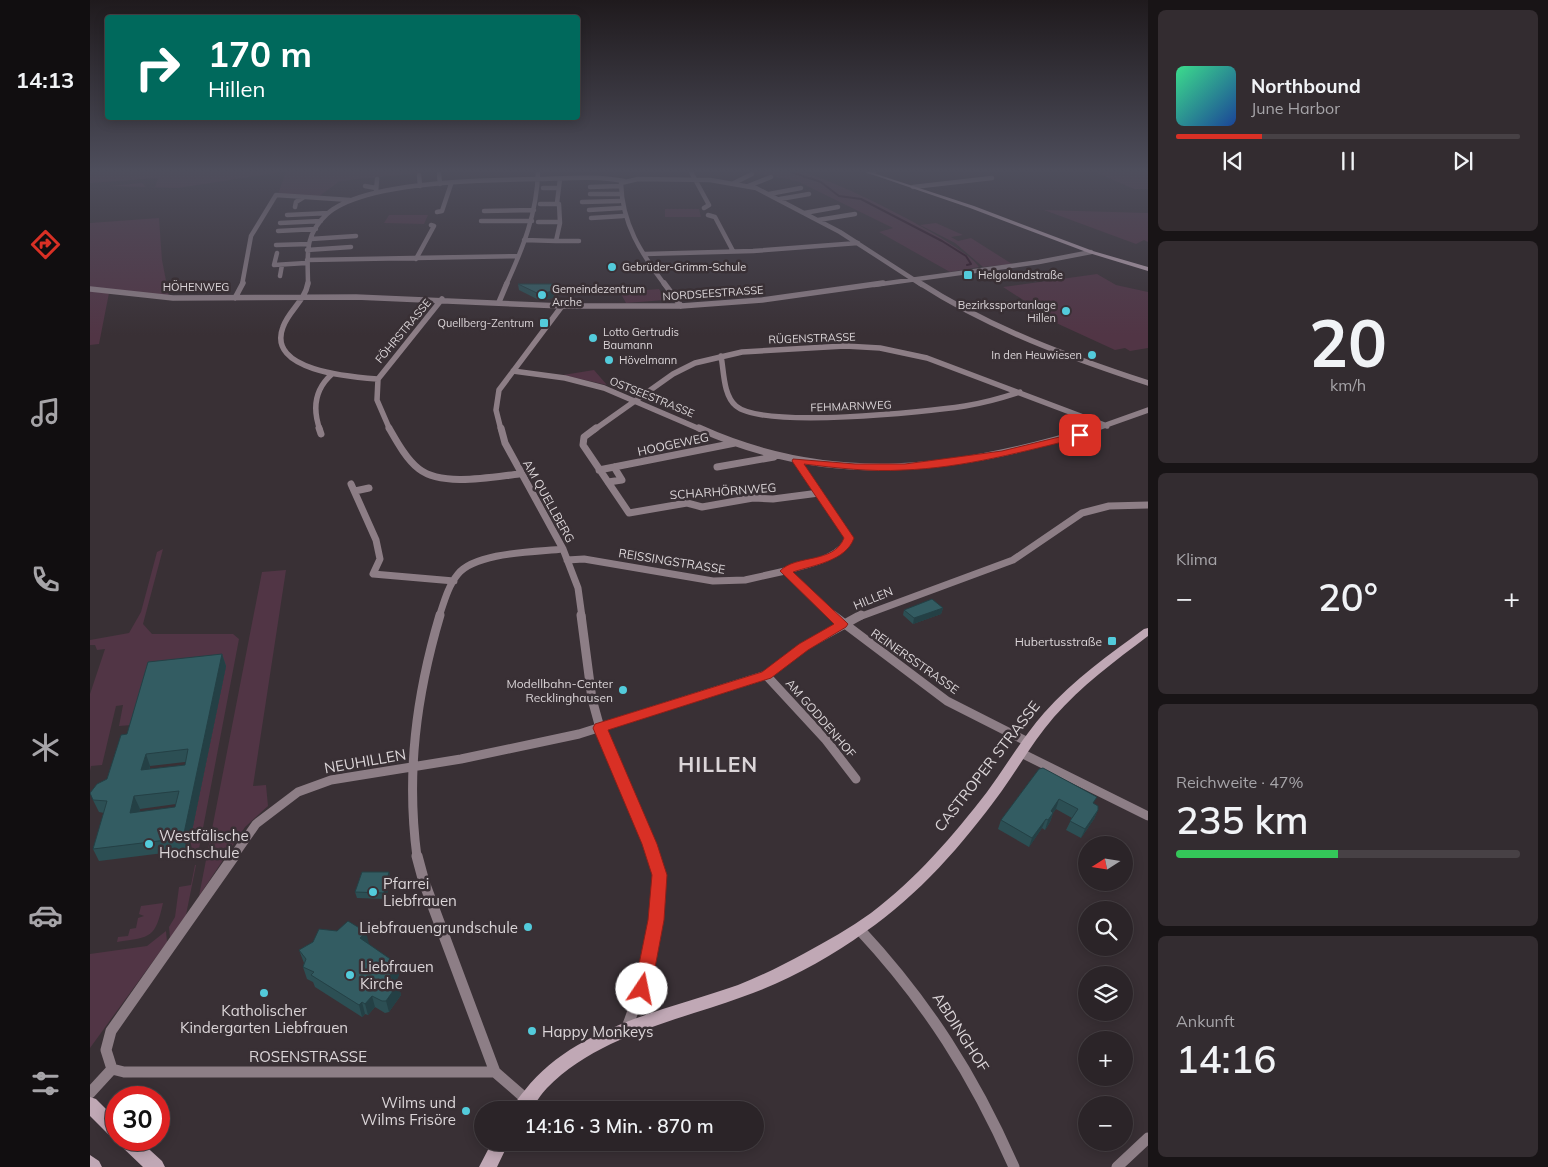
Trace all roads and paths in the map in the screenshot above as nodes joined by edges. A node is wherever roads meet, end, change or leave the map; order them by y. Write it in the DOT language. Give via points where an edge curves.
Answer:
graph roads {
  1 [pos="255,226"];
  2 [pos="434,226"];
  3 [pos="529,226"];
  4 [pos="559,226"];
  5 [pos="628,226"];
  6 [pos="720,226"];
  7 [pos="829,226"];
  8 [pos="1025,226"];
  9 [pos="316,229"];
  10 [pos="278,231"];
  11 [pos="356,236"];
  12 [pos="524,240"];
  13 [pos="310,241"];
  14 [pos="556,241"];
  15 [pos="579,242"];
  16 [pos="858,243"];
  17 [pos="276,245"];
  18 [pos="351,247"];
  19 [pos="307,250"];
  20 [pos="733,251"];
  21 [pos="1091,252"];
  22 [pos="277,253"];
  23 [pos="645,254"];
  24 [pos="518,256"];
  25 [pos="416,258"];
  26 [pos="306,262"];
  27 [pos="282,265"];
  28 [pos="1148,269"];
  29 [pos="280,276"];
  30 [pos="916,279"];
  31 [pos="90,289"];
  32 [pos="235,298"];
  33 [pos="301,299"];
  34 [pos="442,300"];
  35 [pos="499,302"];
  36 [pos="562,306"];
  37 [pos="681,306"];
  38 [pos="721,356"];
  39 [pos="513,371"];
  40 [pos="332,374"];
  41 [pos="378,378"];
  42 [pos="1148,383"];
  43 [pos="1020,392"];
  44 [pos="636,400"];
  45 [pos="1148,410"];
  46 [pos="1107,426"];
  47 [pos="322,434"];
  48 [pos="735,443"];
  49 [pos="779,456"];
  50 [pos="797,461"];
  51 [pos="614,467"];
  52 [pos="718,467"];
  53 [pos="599,470"];
  54 [pos="519,474"];
  55 [pos="608,482"];
  56 [pos="369,488"];
  57 [pos="819,493"];
  58 [pos="1148,505"];
  59 [pos="629,513"];
  60 [pos="563,549"];
  61 [pos="567,560"];
  62 [pos="785,571"];
  63 [pos="454,580"];
  64 [pos="842,624"];
  65 [pos="1148,631"];
  66 [pos="766,675"];
  67 [pos="600,728"];
  68 [pos="1025,748"];
  69 [pos="411,768"];
  70 [pos="856,779"];
  71 [pos="1148,816"];
  72 [pos="859,929"];
  73 [pos="626,1032"];
  74 [pos="112,1069"];
  75 [pos="495,1072"];
  76 [pos="90,1093"];
  77 [pos="520,1101"];
  78 [pos="526,1101"];
  79 [pos="90,1105"];
  80 [pos="105,1119"];
  81 [pos="1148,1138"];
  82 [pos="139,1151"];
  83 [pos="496,1151"];
  84 [pos="90,1164"];
  85 [pos="93,1167"];
  86 [pos="156,1167"];
  87 [pos="488,1167"];
  88 [pos="1014,1167"];
  89 [pos="1117,1167"];
  1 -- 32 [label="street" via="244,266 243,286"];
  2 -- 25 [label="street"];
  3 -- 12 [label="street"];
  4 -- 14 [label="street"];
  5 -- 23 [label="street"];
  6 -- 20 [label="street"];
  7 -- 16 [label="street"];
  8 -- 21 [label="main road"];
  9 -- 10 [label="street"];
  9 -- 13 [label="street"];
  11 -- 13 [label="street"];
  12 -- 14 [label="street"];
  12 -- 24 [label="street"];
  13 -- 17 [label="street"];
  13 -- 19 [label="street"];
  14 -- 15 [label="street"];
  16 -- 20 [label="street"];
  16 -- 30 [label="street"];
  18 -- 19 [label="street"];
  19 -- 26 [label="street"];
  20 -- 23 [label="street"];
  21 -- 28 [label="main road"];
  21 -- 30 [label="street, NORDSEESTRASSE"];
  22 -- 27 [label="street" via="274,265"];
  23 -- 37 [label="street"];
  24 -- 25 [label="street"];
  24 -- 35 [label="street"];
  25 -- 26 [label="street"];
  26 -- 27 [label="street"];
  26 -- 33 [label="street" via="308,284"];
  27 -- 29 [label="street"];
  30 -- 37 [label="street, NORDSEESTRASSE" via="762,300"];
  30 -- 42 [label="street" via="946,300 1010,333"];
  31 -- 32 [label="street, HÖHENWEG" via="157,297"];
  32 -- 33 [label="street, HÖHENWEG"];
  33 -- 34 [label="street, NORDSEESTRASSE"];
  33 -- 40 [label="street" via="282,326 282,348 295,360"];
  34 -- 35 [label="street, NORDSEESTRASSE"];
  34 -- 41 [label="street, FÖHRSTRASSE"];
  35 -- 36 [label="street, NORDSEESTRASSE"];
  36 -- 37 [label="street, NORDSEESTRASSE"];
  36 -- 39 [label="street, AM QUELLBERG"];
  38 -- 43 [label="street, RÜGENSTRASSE" via="834,346 880,348 927,358"];
  38 -- 43 [label="street, FEHMARNWEG" via="731,402 749,412 799,417 892,415 964,405"];
  38 -- 44 [label="street, RÜGENSTRASSE" via="681,370"];
  39 -- 44 [label="street, OSTSEESTRASSE" via="588,383"];
  39 -- 54 [label="street, AM QUELLBERG" via="499,390 495,403 504,443"];
  40 -- 41 [label="street"];
  40 -- 47 [label="street" via="322,381 316,392"];
  41 -- 54 [label="street, FÖHRSTRASSE" via="376,395 380,413 420,470 435,477 453,478"];
  43 -- 46 [label="street, RÜGENSTRASSE"];
  44 -- 48 [label="street, OSTSEESTRASSE"];
  44 -- 53 [label="street, RÜGENSTRASSE" via="584,436 583,445"];
  45 -- 46 [label="street, OSTSEESTRASSE"];
  46 -- 50 [label="street, OSTSEESTRASSE" via="1002,454 905,467 855,467"];
  48 -- 49 [label="street, OSTSEESTRASSE"];
  48 -- 51 [label="street, HOOGEWEG"];
  49 -- 50 [label="street, OSTSEESTRASSE"];
  49 -- 52 [label="street, OSTSEESTRASSE"];
  50 -- 57 [label="street, REISSINGSTRASSE"];
  51 -- 53 [label="street, HOOGEWEG"];
  51 -- 55 [label="street" via="622,480"];
  53 -- 55 [label="street, RÜGENSTRASSE"];
  54 -- 60 [label="street, AM QUELLBERG"];
  55 -- 59 [label="street, RÜGENSTRASSE"];
  56 -- 63 [label="street" via="353,488 376,540 380,559 374,574"];
  57 -- 59 [label="street, SCHARHÖRNWEG" via="773,499 753,498 702,507 687,503"];
  57 -- 62 [label="street, REISSINGSTRASSE" via="847,532 848,542 838,553"];
  58 -- 64 [label="street, HILLEN" via="1126,504 1093,509 1074,518 1032,550 1013,560"];
  60 -- 61 [label="street, AM QUELLBERG"];
  60 -- 63 [label="street" via="488,560 462,570"];
  61 -- 62 [label="street, REISSINGSTRASSE" via="594,560 713,581 745,580"];
  61 -- 67 [label="street, AM QUELLBERG" via="578,588 592,699"];
  62 -- 64 [label="street"];
  63 -- 69 [label="street" via="425,668 416,713"];
  64 -- 66 [label="street, HILLEN"];
  64 -- 68 [label="street, REINERSSTRASSE" via="947,701"];
  65 -- 68 [label="main road, CASTROPER STRASSE" via="1063,702"];
  66 -- 67 [label="street, HILLEN"];
  66 -- 70 [label="street, AM GODDENHOF" via="826,740"];
  67 -- 69 [label="street, NEUHILLEN"];
  67 -- 73 [label="street" via="653,853 659,875 656,920 642,989"];
  68 -- 71 [label="street"];
  68 -- 72 [label="main road, CASTROPER STRASSE" via="966,827 910,887"];
  69 -- 74 [label="street, NEUHILLEN" via="331,780 312,786 282,802 256,824 111,1031 106,1046"];
  69 -- 75 [label="street" via="418,860"];
  72 -- 73 [label="main road, CASTROPER STRASSE" via="773,977"];
  72 -- 88 [label="street, ABDINGHOF" via="903,976 961,1058"];
  73 -- 78 [label="main road, CASTROPER STRASSE" via="590,1048 552,1072"];
  74 -- 75 [label="street, ROSENSTRASSE" via="124,1072"];
  74 -- 76 [label="street"];
  75 -- 77 [label="street"];
  79 -- 80 [label="main road"];
  81 -- 89 [label="street"];
  82 -- 86 [label="main road"];
  83 -- 87 [label="main road"];
  84 -- 85 [label="main road"];
}
